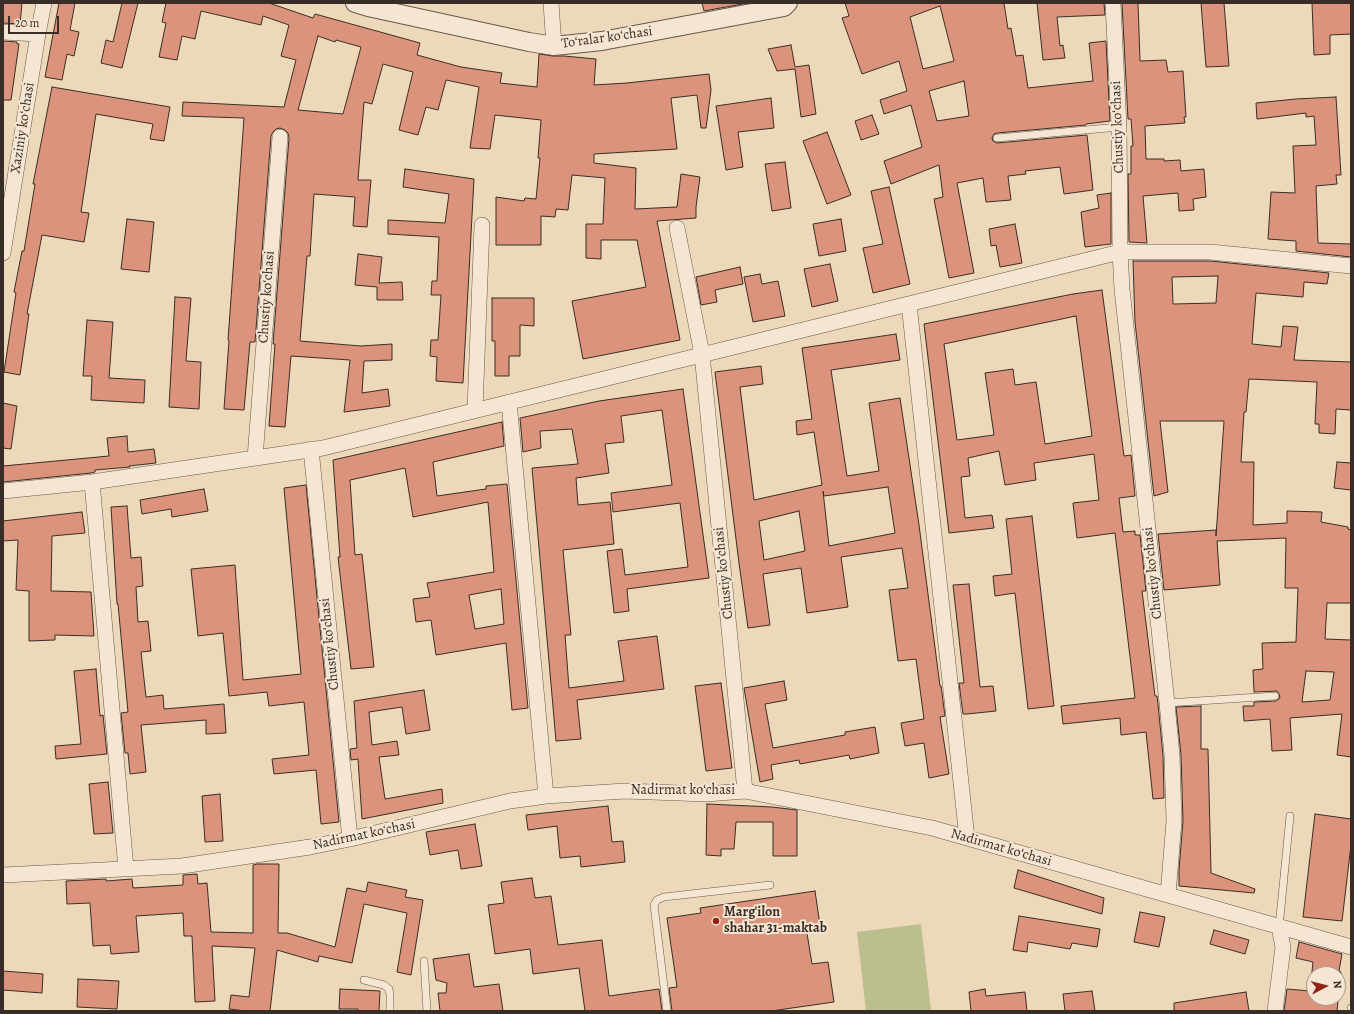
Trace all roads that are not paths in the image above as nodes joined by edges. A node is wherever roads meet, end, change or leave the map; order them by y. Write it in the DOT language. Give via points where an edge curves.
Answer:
graph roads {
  1 [pos="44,3"];
  2 [pos="355,3"];
  3 [pos="551,3"];
  4 [pos="788,3"];
  5 [pos="1113,3"];
  6 [pos="3,32"];
  7 [pos="38,34"];
  8 [pos="554,46"];
  9 [pos="1119,127"];
  10 [pos="280,137"];
  11 [pos="997,138"];
  12 [pos="482,225"];
  13 [pos="677,228"];
  14 [pos="1120,252"];
  15 [pos="3,253"];
  16 [pos="1351,266"];
  17 [pos="909,304"];
  18 [pos="702,354"];
  19 [pos="508,402"];
  20 [pos="475,410"];
  21 [pos="311,449"];
  22 [pos="255,458"];
  23 [pos="92,482"];
  24 [pos="3,491"];
  25 [pos="1275,696"];
  26 [pos="1167,703"];
  27 [pos="745,791"];
  28 [pos="546,796"];
  29 [pos="1290,816"];
  30 [pos="967,838"];
  31 [pos="350,839"];
  32 [pos="126,869"];
  33 [pos="3,875"];
  34 [pos="770,885"];
  35 [pos="1168,895"];
  36 [pos="1279,928"];
  37 [pos="1351,947"];
  38 [pos="424,961"];
  39 [pos="364,980"];
  40 [pos="1351,1008"];
  41 [pos="390,1011"];
  42 [pos="427,1011"];
  43 [pos="667,1011"];
  44 [pos="1275,1011"];
  45 [pos="1351,1011"];
  1 -- 7 [label="street, Xaziniy koʻchasi"];
  2 -- 8 [label="street, Toʻralar koʻchasi"];
  3 -- 8 [label="street"];
  4 -- 8 [label="street, Toʻralar koʻchasi" via="784,7 602,41"];
  5 -- 9 [label="street, Chustiy koʻchasi"];
  6 -- 7 [label="street"];
  7 -- 15 [label="street, Xaziniy koʻchasi"];
  9 -- 11 [label="lane"];
  9 -- 14 [label="street, Chustiy koʻchasi"];
  10 -- 22 [label="street, Chustiy koʻchasi"];
  12 -- 20 [label="street"];
  13 -- 18 [label="street, Chustiy koʻchasi"];
  14 -- 16 [label="street" via="1210,252"];
  14 -- 17 [label="street"];
  14 -- 26 [label="street, Chustiy koʻchasi"];
  17 -- 18 [label="street"];
  17 -- 30 [label="street"];
  18 -- 19 [label="street"];
  18 -- 27 [label="street, Chustiy koʻchasi"];
  19 -- 20 [label="street"];
  19 -- 28 [label="street"];
  20 -- 21 [label="street"];
  21 -- 22 [label="street"];
  21 -- 31 [label="street, Chustiy koʻchasi"];
  22 -- 23 [label="street"];
  23 -- 24 [label="street"];
  23 -- 32 [label="street"];
  25 -- 26 [label="lane"];
  26 -- 35 [label="street, Chustiy koʻchasi" via="1174,821"];
  27 -- 28 [label="street, Nadirmat koʻchasi" via="706,794 625,791"];
  27 -- 30 [label="street, Nadirmat koʻchasi" via="932,828"];
  28 -- 31 [label="street, Nadirmat koʻchasi"];
  29 -- 36 [label="lane"];
  30 -- 35 [label="street, Nadirmat koʻchasi"];
  31 -- 32 [label="street, Nadirmat koʻchasi" via="182,866"];
  32 -- 33 [label="street, Nadirmat koʻchasi"];
  34 -- 43 [label="lane" via="664,896 657,900 654,906"];
  35 -- 36 [label="street, Nadirmat koʻchasi"];
  36 -- 37 [label="street, Nadirmat koʻchasi"];
  36 -- 44 [label="street" via="1284,947"];
  38 -- 42 [label="lane"];
  39 -- 41 [label="lane" via="384,985 389,989"];
  40 -- 45 [label="lane"];
}
